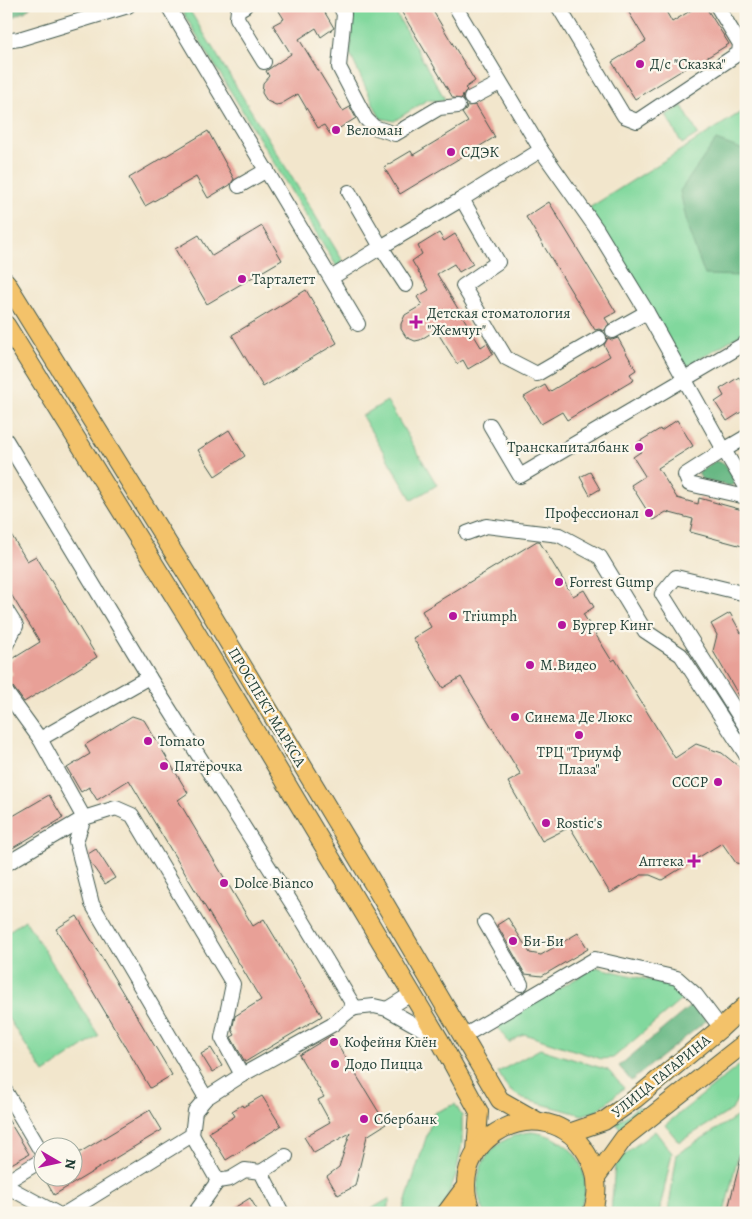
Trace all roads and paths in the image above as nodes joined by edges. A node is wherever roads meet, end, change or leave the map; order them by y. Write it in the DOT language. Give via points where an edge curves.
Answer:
graph roads {
  1 [pos="128,6"];
  2 [pos="168,6"];
  3 [pos="340,6"];
  4 [pos="455,6"];
  5 [pos="558,6"];
  6 [pos="717,6"];
  7 [pos="240,8"];
  8 [pos="6,41"];
  9 [pos="264,62"];
  10 [pos="500,82"];
  11 [pos="472,98"];
  12 [pos="458,106"];
  13 [pos="541,150"];
  14 [pos="267,170"];
  15 [pos="239,186"];
  16 [pos="349,192"];
  17 [pos="462,199"];
  18 [pos="381,247"];
  19 [pos="331,278"];
  20 [pos="6,282"];
  21 [pos="406,285"];
  22 [pos="647,312"];
  23 [pos="358,324"];
  24 [pos="6,326"];
  25 [pos="613,331"];
  26 [pos="599,338"];
  27 [pos="746,343"];
  28 [pos="685,379"];
  29 [pos="490,425"];
  30 [pos="746,437"];
  31 [pos="6,440"];
  32 [pos="724,450"];
  33 [pos="746,487"];
  34 [pos="746,496"];
  35 [pos="467,533"];
  36 [pos="746,594"];
  37 [pos="6,610"];
  38 [pos="6,645"];
  39 [pos="149,676"];
  40 [pos="6,692"];
  41 [pos="746,727"];
  42 [pos="40,740"];
  43 [pos="746,756"];
  44 [pos="84,818"];
  45 [pos="6,864"];
  46 [pos="484,922"];
  47 [pos="522,984"];
  48 [pos="411,994"];
  49 [pos="746,1005"];
  50 [pos="355,1008"];
  51 [pos="387,1009"];
  52 [pos="721,1028"];
  53 [pos="462,1037"];
  54 [pos="439,1038"];
  55 [pos="746,1042"];
  56 [pos="242,1075"];
  57 [pos="6,1092"];
  58 [pos="206,1098"];
  59 [pos="537,1121"];
  60 [pos="569,1133"];
  61 [pos="192,1135"];
  62 [pos="32,1136"];
  63 [pos="476,1151"];
  64 [pos="286,1156"];
  65 [pos="32,1166"];
  66 [pos="260,1172"];
  67 [pos="596,1177"];
  68 [pos="218,1180"];
  69 [pos="6,1182"];
  70 [pos="6,1186"];
  71 [pos="466,1186"];
  72 [pos="592,1212"];
  73 [pos="56,1213"];
  74 [pos="66,1213"];
  75 [pos="195,1213"];
  76 [pos="282,1213"];
  77 [pos="446,1213"];
  78 [pos="472,1213"];
  1 -- 8 [label="lane"];
  2 -- 14 [label="lane"];
  3 -- 12 [label="lane" via="344,14 339,67 366,119 374,127 395,134 439,108"];
  4 -- 10 [label="lane"];
  5 -- 6 [label="lane" via="624,116 637,121 738,53 740,44"];
  7 -- 9 [label="lane" via="238,18"];
  10 -- 11 [label="lane"];
  10 -- 13 [label="lane"];
  13 -- 17 [label="lane"];
  13 -- 22 [label="lane" via="596,228"];
  14 -- 15 [label="lane"];
  14 -- 19 [label="lane"];
  16 -- 18 [label="lane"];
  17 -- 18 [label="lane"];
  17 -- 26 [label="lane" via="498,262 463,286 506,358 537,374"];
  18 -- 19 [label="lane"];
  18 -- 21 [label="lane"];
  19 -- 23 [label="lane"];
  20 -- 53 [label="main road, ПРОСПЕКТ МАРКСА" via="253,683"];
  22 -- 25 [label="lane"];
  22 -- 28 [label="lane"];
  24 -- 48 [label="main road, ПРОСПЕКТ МАРКСА" via="187,617"];
  27 -- 28 [label="lane"];
  28 -- 29 [label="lane" via="520,476"];
  28 -- 32 [label="lane"];
  30 -- 32 [label="lane"];
  31 -- 39 [label="lane"];
  32 -- 33 [label="lane"];
  32 -- 34 [label="lane" via="685,475 689,484"];
  35 -- 43 [label="lane" via="486,526 559,535 600,557 645,630 681,655"];
  36 -- 41 [label="lane" via="676,577 662,594"];
  37 -- 38 [label="lane" via="16,626"];
  39 -- 42 [label="lane"];
  39 -- 50 [label="lane"];
  40 -- 42 [label="lane"];
  42 -- 44 [label="lane"];
  44 -- 45 [label="lane"];
  44 -- 56 [label="lane" via="116,808 132,815 233,984 222,1038"];
  44 -- 58 [label="lane" via="76,841 92,904"];
  46 -- 47 [label="lane"];
  48 -- 51 [label="lane"];
  48 -- 54 [label="main road, ПРОСПЕКТ МАРКСА"];
  49 -- 52 [label="main road, УЛИЦА ГАГАРИНА"];
  50 -- 51 [label="lane" via="374,1006"];
  50 -- 56 [label="lane" via="332,1025"];
  51 -- 54 [label="lane"];
  52 -- 53 [label="lane" via="696,995 677,978 595,959"];
  52 -- 60 [label="main road, УЛИЦА ГАГАРИНА" via="604,1122"];
  53 -- 59 [label="main road, ПРОСПЕКТ МАРКСА" via="500,1100"];
  54 -- 63 [label="main road, ПРОСПЕКТ МАРКСА" via="479,1112"];
  55 -- 67 [label="main road, УЛИЦА ГАГАРИНА" via="624,1138"];
  56 -- 58 [label="lane"];
  57 -- 62 [label="lane"];
  58 -- 61 [label="lane" via="196,1111"];
  59 -- 60 [label="main road"];
  59 -- 63 [label="main road" via="519,1122 502,1128"];
  60 -- 67 [label="main road" via="582,1145"];
  61 -- 68 [label="lane"];
  61 -- 74 [label="lane"];
  63 -- 71 [label="main road"];
  64 -- 66 [label="lane"];
  65 -- 69 [label="lane"];
  66 -- 68 [label="lane" via="245,1170 230,1179"];
  66 -- 76 [label="lane"];
  67 -- 72 [label="main road"];
  68 -- 75 [label="lane"];
  70 -- 73 [label="lane"];
  71 -- 77 [label="main road"];
  71 -- 78 [label="main road"];
}
